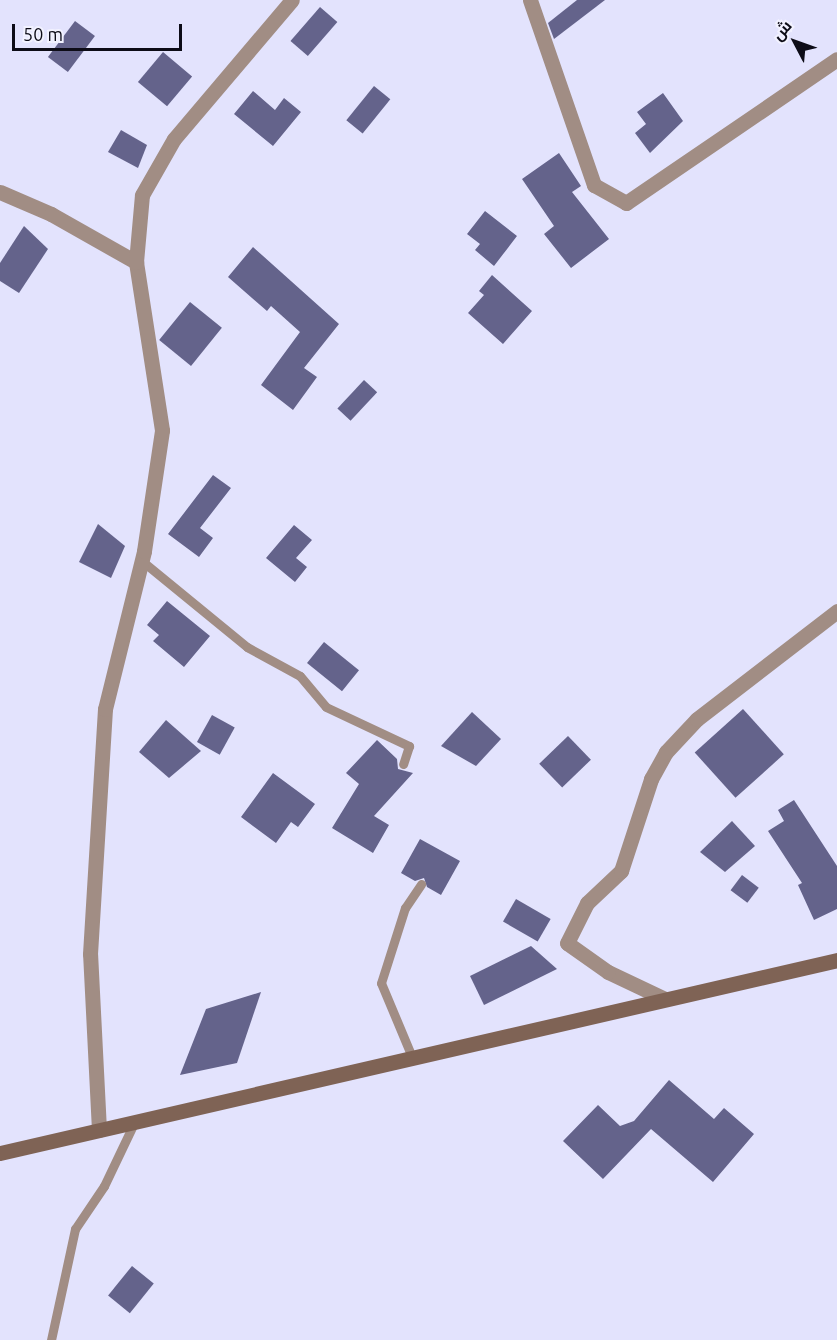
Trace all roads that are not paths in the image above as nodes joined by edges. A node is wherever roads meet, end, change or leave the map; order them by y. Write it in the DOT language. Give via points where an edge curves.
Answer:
graph roads {
  1 [pos="292,0"];
  2 [pos="530,0"];
  3 [pos="837,59"];
  4 [pos="0,192"];
  5 [pos="136,262"];
  6 [pos="142,561"];
  7 [pos="837,611"];
  8 [pos="403,764"];
  9 [pos="421,884"];
  10 [pos="837,960"];
  11 [pos="666,999"];
  12 [pos="412,1057"];
  13 [pos="135,1121"];
  14 [pos="99,1130"];
  15 [pos="0,1153"];
  16 [pos="51,1340"];
  1 -- 5 [label="street" via="174,139 142,195"];
  2 -- 3 [label="street" via="594,184 626,203"];
  4 -- 5 [label="street" via="51,214"];
  5 -- 6 [label="street" via="162,430"];
  6 -- 8 [label="lane" via="247,647 300,676 326,707 409,746"];
  6 -- 14 [label="street" via="105,709 97,793 90,954"];
  7 -- 11 [label="street" via="697,719 666,752 651,779 621,871 587,903 567,943 608,972"];
  9 -- 12 [label="lane" via="405,908 381,983"];
  10 -- 11 [label="main road"];
  11 -- 12 [label="main road"];
  12 -- 13 [label="main road"];
  13 -- 14 [label="main road"];
  13 -- 16 [label="lane" via="104,1186 75,1229"];
  14 -- 15 [label="main road"];
}
